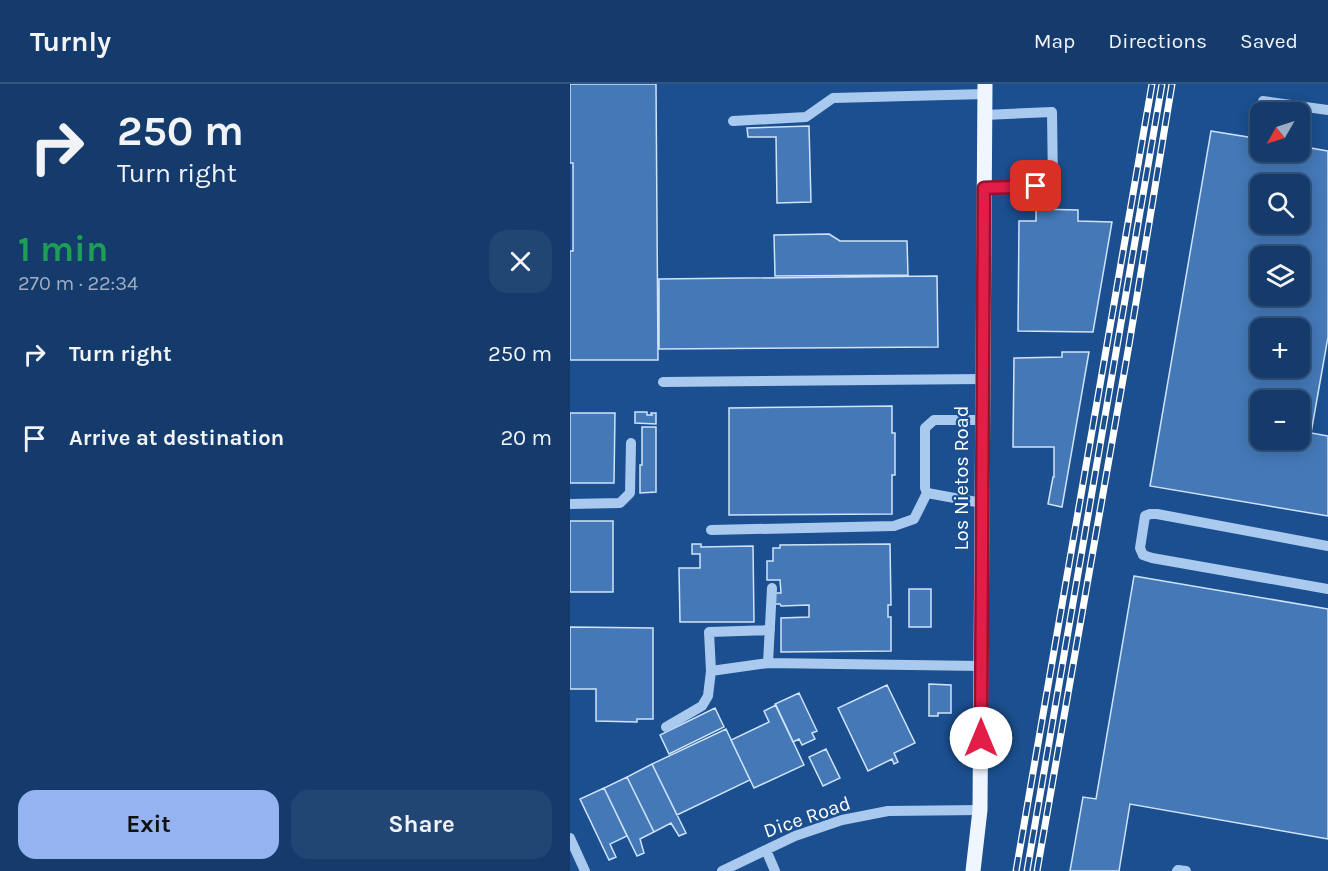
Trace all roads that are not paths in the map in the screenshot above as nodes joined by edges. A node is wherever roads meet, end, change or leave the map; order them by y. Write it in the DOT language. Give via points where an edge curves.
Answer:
graph roads {
  1 [pos="985,89"];
  2 [pos="1263,101"];
  3 [pos="1328,110"];
  4 [pos="984,115"];
  5 [pos="733,121"];
  6 [pos="984,188"];
  7 [pos="983,379"];
  8 [pos="663,382"];
  9 [pos="982,420"];
  10 [pos="632,443"];
  11 [pos="927,493"];
  12 [pos="982,503"];
  13 [pos="570,504"];
  14 [pos="711,530"];
  15 [pos="1328,546"];
  16 [pos="772,588"];
  17 [pos="1328,589"];
  18 [pos="770,630"];
  19 [pos="768,663"];
  20 [pos="981,666"];
  21 [pos="711,671"];
  22 [pos="666,727"];
  23 [pos="980,810"];
  24 [pos="570,838"];
  25 [pos="766,850"];
  26 [pos="585,871"];
  27 [pos="722,871"];
  28 [pos="775,871"];
  29 [pos="973,871"];
  30 [pos="1177,871"];
  31 [pos="1186,871"];
  1 -- 4 [label="main road, Los Nietos Road"];
  1 -- 5 [label="street" via="833,98 806,117"];
  2 -- 3 [label="street"];
  4 -- 6 [label="main road, Los Nietos Road"];
  4 -- 6 [label="street" via="1052,112 1053,186"];
  6 -- 7 [label="main road, Los Nietos Road"];
  7 -- 8 [label="street"];
  7 -- 9 [label="main road, Los Nietos Road"];
  9 -- 11 [label="street" via="934,420 925,428"];
  9 -- 12 [label="main road, Los Nietos Road"];
  10 -- 13 [label="street" via="630,493 620,503"];
  11 -- 12 [label="street"];
  11 -- 14 [label="street" via="914,519 894,526"];
  12 -- 20 [label="main road, Los Nietos Road"];
  15 -- 17 [label="street" via="1150,514 1145,516 1140,548 1143,555 1152,558"];
  16 -- 18 [label="street"];
  18 -- 19 [label="street"];
  18 -- 21 [label="street" via="709,632"];
  19 -- 20 [label="street"];
  19 -- 21 [label="street"];
  20 -- 23 [label="main road, Los Nietos Road"];
  21 -- 22 [label="street" via="708,696 702,706"];
  23 -- 25 [label="street, Dice Road" via="888,812 842,820"];
  23 -- 29 [label="main road, Los Nietos Road"];
  24 -- 26 [label="street"];
  25 -- 27 [label="street, Dice Road"];
  25 -- 28 [label="street"];
  30 -- 31 [label="street"];
}
